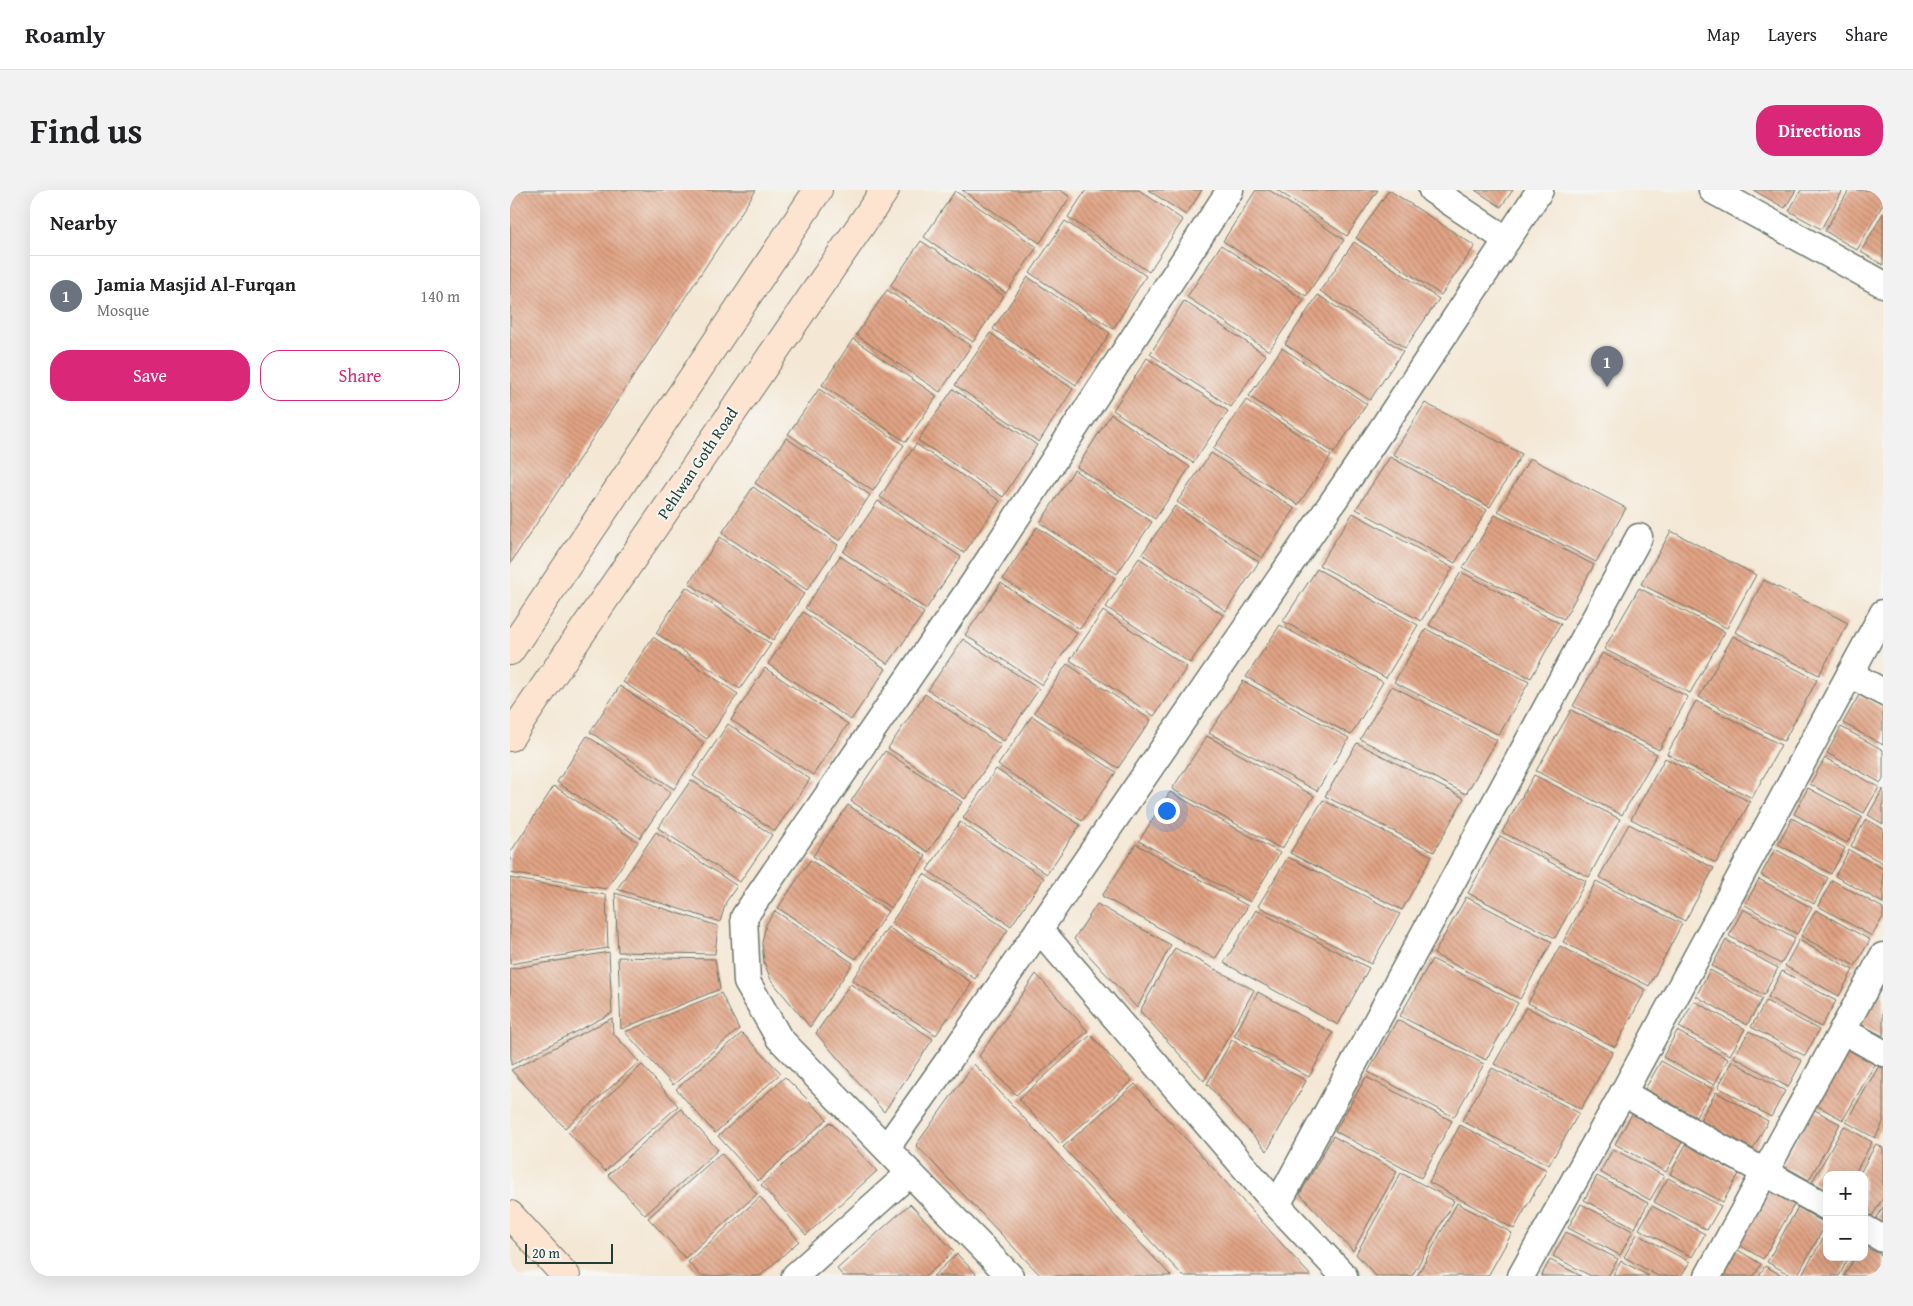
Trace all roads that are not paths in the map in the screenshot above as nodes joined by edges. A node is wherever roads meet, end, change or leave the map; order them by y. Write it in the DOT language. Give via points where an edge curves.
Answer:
graph roads {
  1 [pos="818,190"];
  2 [pos="885,190"];
  3 [pos="1230,190"];
  4 [pos="1432,190"];
  5 [pos="1540,190"];
  6 [pos="1712,190"];
  7 [pos="1507,240"];
  8 [pos="1883,284"];
  9 [pos="1639,537"];
  10 [pos="1883,613"];
  11 [pos="510,651"];
  12 [pos="1850,674"];
  13 [pos="1883,692"];
  14 [pos="510,737"];
  15 [pos="1039,929"];
  16 [pos="1883,956"];
  17 [pos="1842,1030"];
  18 [pos="1883,1052"];
  19 [pos="1623,1093"];
  20 [pos="887,1147"];
  21 [pos="1765,1172"];
  22 [pos="910,1173"];
  23 [pos="1277,1205"];
  24 [pos="1823,1205"];
  25 [pos="510,1215"];
  26 [pos="1868,1230"];
  27 [pos="1883,1239"];
  28 [pos="566,1276"];
  29 [pos="795,1276"];
  30 [pos="1010,1276"];
  31 [pos="1344,1276"];
  32 [pos="1521,1276"];
  33 [pos="1708,1276"];
  1 -- 11 [label="main road"];
  2 -- 14 [label="main road, Pehlwan Goth Road"];
  3 -- 20 [label="street" via="975,581 744,917 747,982 780,1038"];
  4 -- 7 [label="street"];
  5 -- 7 [label="street"];
  6 -- 8 [label="street"];
  7 -- 15 [label="street" via="1356,468"];
  9 -- 23 [label="street"];
  10 -- 12 [label="street"];
  12 -- 13 [label="street"];
  12 -- 19 [label="street"];
  15 -- 20 [label="street"];
  15 -- 23 [label="street"];
  16 -- 17 [label="street"];
  17 -- 18 [label="street"];
  17 -- 21 [label="street"];
  19 -- 21 [label="street"];
  19 -- 32 [label="street"];
  20 -- 22 [label="street"];
  21 -- 24 [label="street"];
  21 -- 33 [label="street"];
  22 -- 29 [label="street"];
  22 -- 30 [label="street"];
  23 -- 31 [label="street"];
  25 -- 28 [label="main road"];
  26 -- 27 [label="street"];
}
